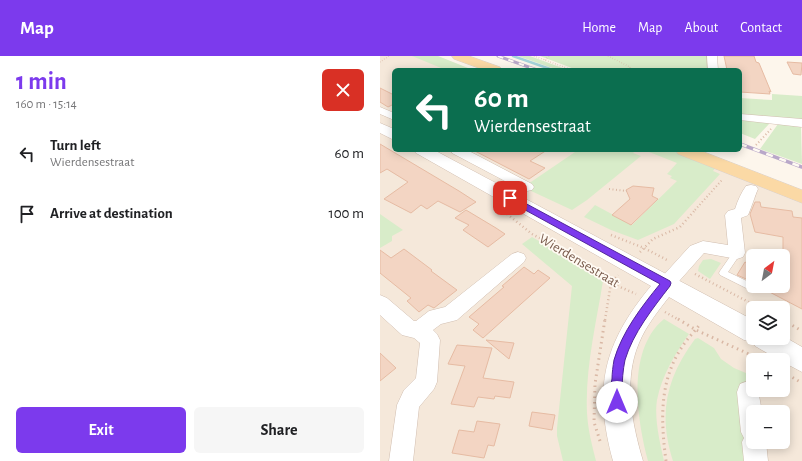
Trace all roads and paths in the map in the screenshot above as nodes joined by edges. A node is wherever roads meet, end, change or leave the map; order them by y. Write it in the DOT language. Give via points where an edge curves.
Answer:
graph roads {
  1 [pos="390,56"];
  2 [pos="445,56"];
  3 [pos="458,56"];
  4 [pos="534,56"];
  5 [pos="549,56"];
  6 [pos="608,56"];
  7 [pos="712,56"];
  8 [pos="545,60"];
  9 [pos="380,62"];
  10 [pos="475,68"];
  11 [pos="491,68"];
  12 [pos="567,68"];
  13 [pos="630,68"];
  14 [pos="713,68"];
  15 [pos="380,110"];
  16 [pos="392,116"];
  17 [pos="742,118"];
  18 [pos="779,120"];
  19 [pos="802,123"];
  20 [pos="380,127"];
  21 [pos="392,134"];
  22 [pos="756,145"];
  23 [pos="428,152"];
  24 [pos="458,152"];
  25 [pos="689,152"];
  26 [pos="708,152"];
  27 [pos="469,166"];
  28 [pos="722,180"];
  29 [pos="527,187"];
  30 [pos="609,189"];
  31 [pos="751,189"];
  32 [pos="802,189"];
  33 [pos="627,190"];
  34 [pos="802,197"];
  35 [pos="501,209"];
  36 [pos="644,248"];
  37 [pos="737,253"];
  38 [pos="518,258"];
  39 [pos="667,283"];
  40 [pos="746,285"];
  41 [pos="747,301"];
  42 [pos="380,303"];
  43 [pos="650,303"];
  44 [pos="711,308"];
  45 [pos="790,324"];
  46 [pos="746,328"];
  47 [pos="419,330"];
  48 [pos="696,330"];
  49 [pos="802,331"];
  50 [pos="758,351"];
  51 [pos="802,360"];
  52 [pos="790,376"];
  53 [pos="802,383"];
  54 [pos="755,449"];
  55 [pos="401,461"];
  56 [pos="628,461"];
  57 [pos="666,461"];
  58 [pos="756,461"];
  1 -- 9 [label="path"];
  2 -- 10 [label="main road"];
  3 -- 11 [label="main road"];
  4 -- 8 [label="path"];
  5 -- 8 [label="path"];
  6 -- 13 [label="path"];
  7 -- 14 [label="street"];
  8 -- 12 [label="path"];
  15 -- 16 [label="street"];
  17 -- 18 [label="street"];
  18 -- 19 [label="street"];
  18 -- 22 [label="path"];
  20 -- 21 [label="street"];
  23 -- 27 [label="street, Wierdensestraat"];
  24 -- 27 [label="street, Wierdensestraat"];
  25 -- 34 [label="main road"];
  26 -- 32 [label="main road"];
  27 -- 29 [label="street, Wierdensestraat"];
  27 -- 39 [label="street, Wierdensestraat"];
  28 -- 36 [label="path" via="680,227 653,239"];
  30 -- 33 [label="path"];
  31 -- 37 [label="street" via="742,212 733,215"];
  35 -- 43 [label="path, Wierdensestraat" via="532,234 572,255 611,283 630,290"];
  37 -- 39 [label="street" via="703,247 696,250"];
  37 -- 40 [label="lane" via="723,274"];
  38 -- 47 [label="street" via="450,314 436,317"];
  39 -- 43 [label="street"];
  39 -- 44 [label="street, Wierdensestraat"];
  41 -- 44 [label="path" via="724,289"];
  42 -- 47 [label="street" via="409,329"];
  43 -- 48 [label="path, Wierdensestraat"];
  43 -- 56 [label="street" via="629,337 620,360 616,390 620,438"];
  44 -- 46 [label="street, Wierdensestraat"];
  44 -- 48 [label="path"];
  45 -- 49 [label="path"];
  47 -- 55 [label="street" via="430,340 427,377 424,387 408,405"];
  48 -- 50 [label="path, Wierdensestraat"];
  48 -- 57 [label="path" via="680,350 663,393 661,430"];
  50 -- 51 [label="street"];
  52 -- 53 [label="path"];
  54 -- 58 [label="street"];
}
